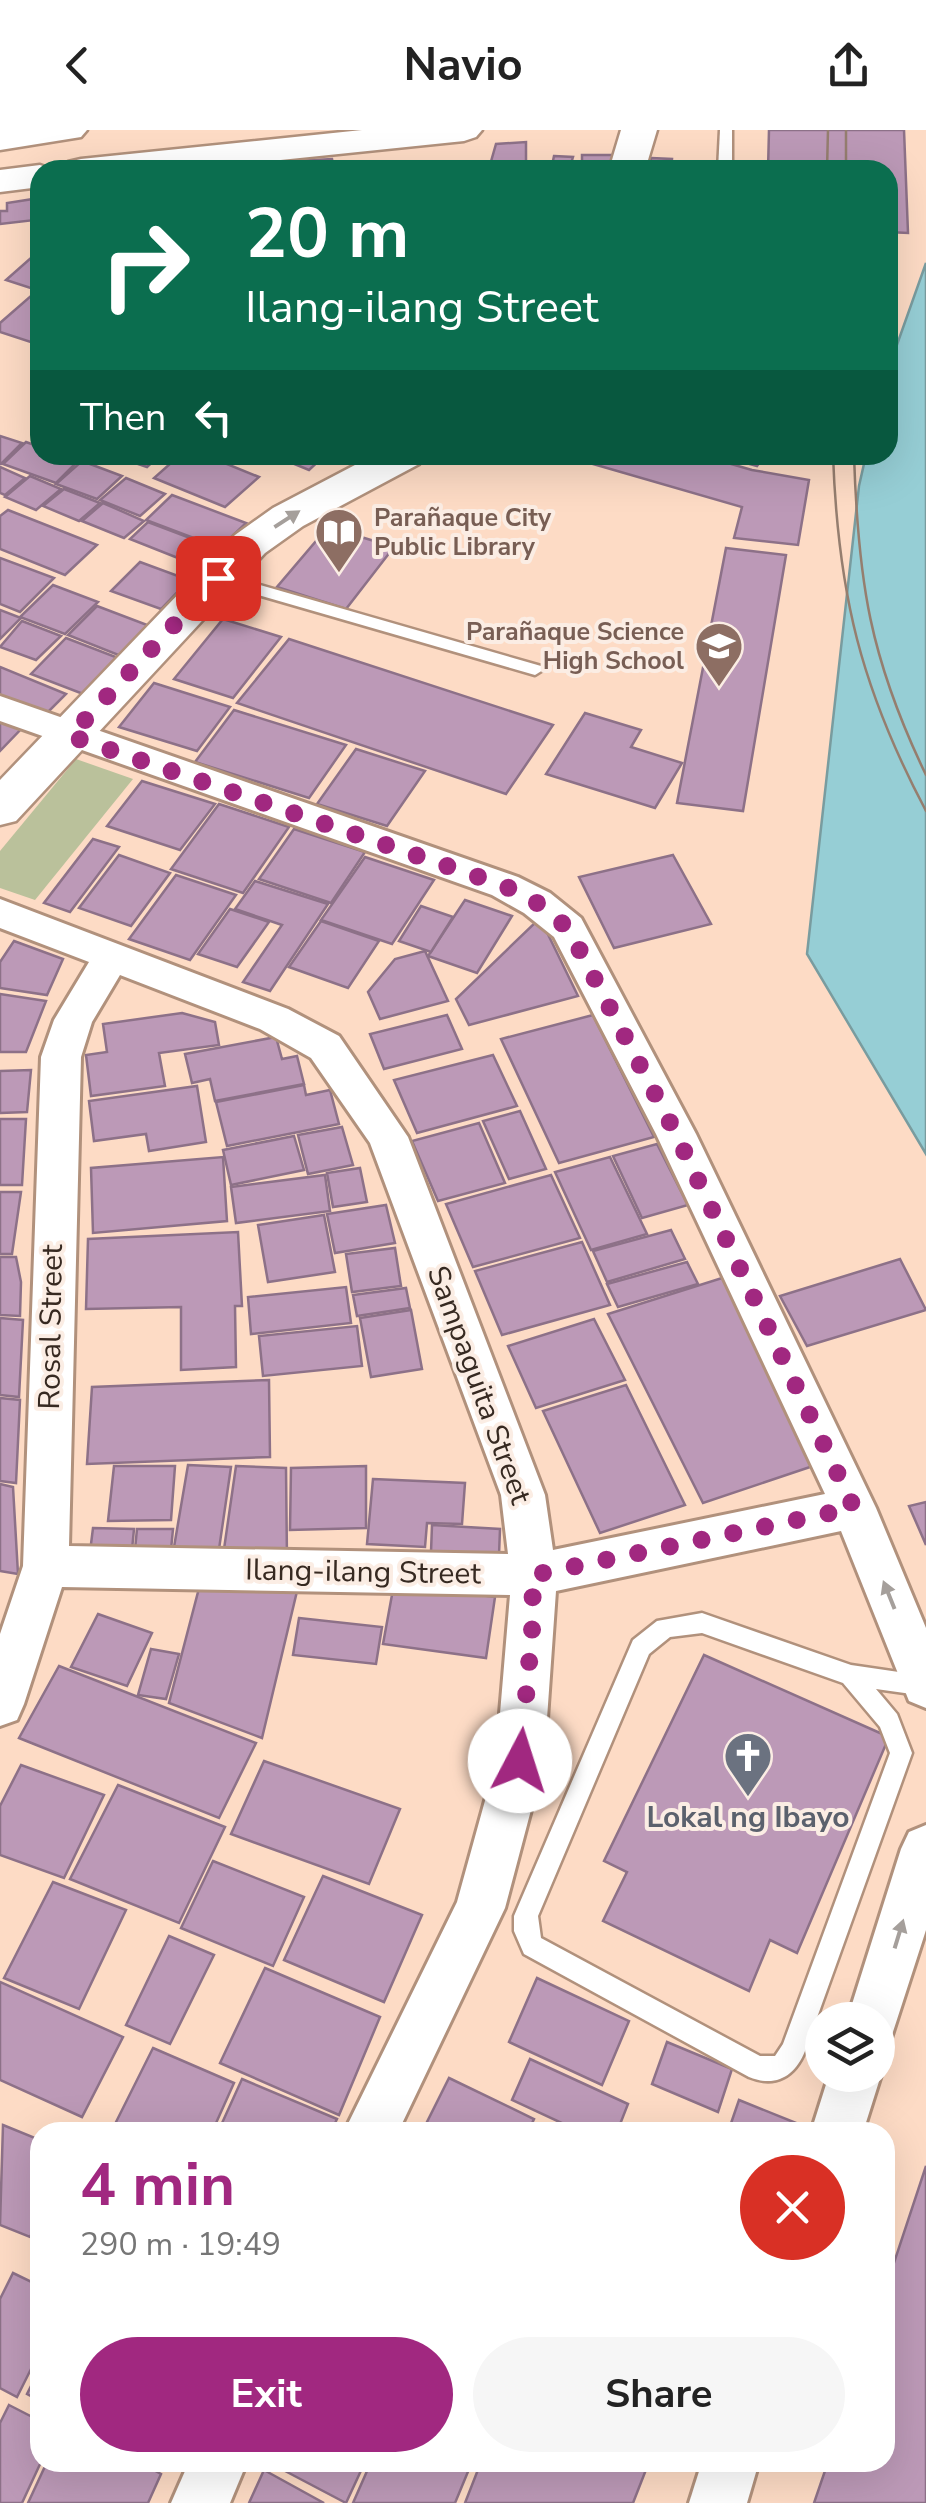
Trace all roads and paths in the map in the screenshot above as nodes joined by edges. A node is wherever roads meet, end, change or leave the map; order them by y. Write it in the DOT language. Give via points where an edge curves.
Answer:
graph roads {
  1 [pos="69,130"];
  2 [pos="464,130"];
  3 [pos="639,130"];
  4 [pos="726,130"];
  5 [pos="0,139"];
  6 [pos="162,144"];
  7 [pos="112,160"];
  8 [pos="630,160"];
  9 [pos="725,160"];
  10 [pos="30,177"];
  11 [pos="0,181"];
  12 [pos="387,465"];
  13 [pos="218,578"];
  14 [pos="534,670"];
  15 [pos="0,708"];
  16 [pos="70,736"];
  17 [pos="0,809"];
  18 [pos="0,913"];
  19 [pos="113,955"];
  20 [pos="854,1508"];
  21 [pos="46,1566"];
  22 [pos="533,1575"];
  23 [pos="850,1675"];
  24 [pos="926,1686"];
  25 [pos="0,1704"];
  26 [pos="926,1849"];
  27 [pos="879,2002"];
  28 [pos="850,2092"];
  29 [pos="376,2122"];
  30 [pos="840,2122"];
  31 [pos="214,2472"];
  32 [pos="728,2472"];
  33 [pos="200,2503"];
  34 [pos="718,2503"];
  1 -- 5 [label="street"];
  2 -- 6 [label="street"];
  3 -- 8 [label="street"];
  4 -- 9 [label="lane"];
  6 -- 7 [label="street"];
  10 -- 11 [label="street"];
  13 -- 12 [label="street, one-way" via="288,516"];
  13 -- 14 [label="lane"];
  13 -- 16 [label="street"];
  15 -- 16 [label="street"];
  16 -- 17 [label="street"];
  16 -- 20 [label="street" via="505,886 568,928 676,1134"];
  18 -- 19 [label="street, Sampaguita Street"];
  19 -- 21 [label="street, Rosal Street" via="73,1020 61,1057"];
  19 -- 22 [label="street, Sampaguita Street" via="274,1019 326,1047 388,1136 523,1495"];
  20 -- 22 [label="street, Ilang-ilang Street"];
  24 -- 20 [label="street, one-way"];
  21 -- 22 [label="street, Ilang-ilang Street"];
  21 -- 25 [label="street, Rosal Street"];
  22 -- 29 [label="street, Sampaguita Street" via="520,1761 480,1908"];
  23 -- 23 [label="lane" via="702,1623 665,1628 641,1647 526,1916 532,1946 758,2068 781,2068 793,2051 901,1754 889,1720"];
  23 -- 24 [label="lane"];
  27 -- 26 [label="street, one-way"];
  28 -- 30 [label="street"];
  31 -- 33 [label="street"];
  32 -- 34 [label="street"];
}
